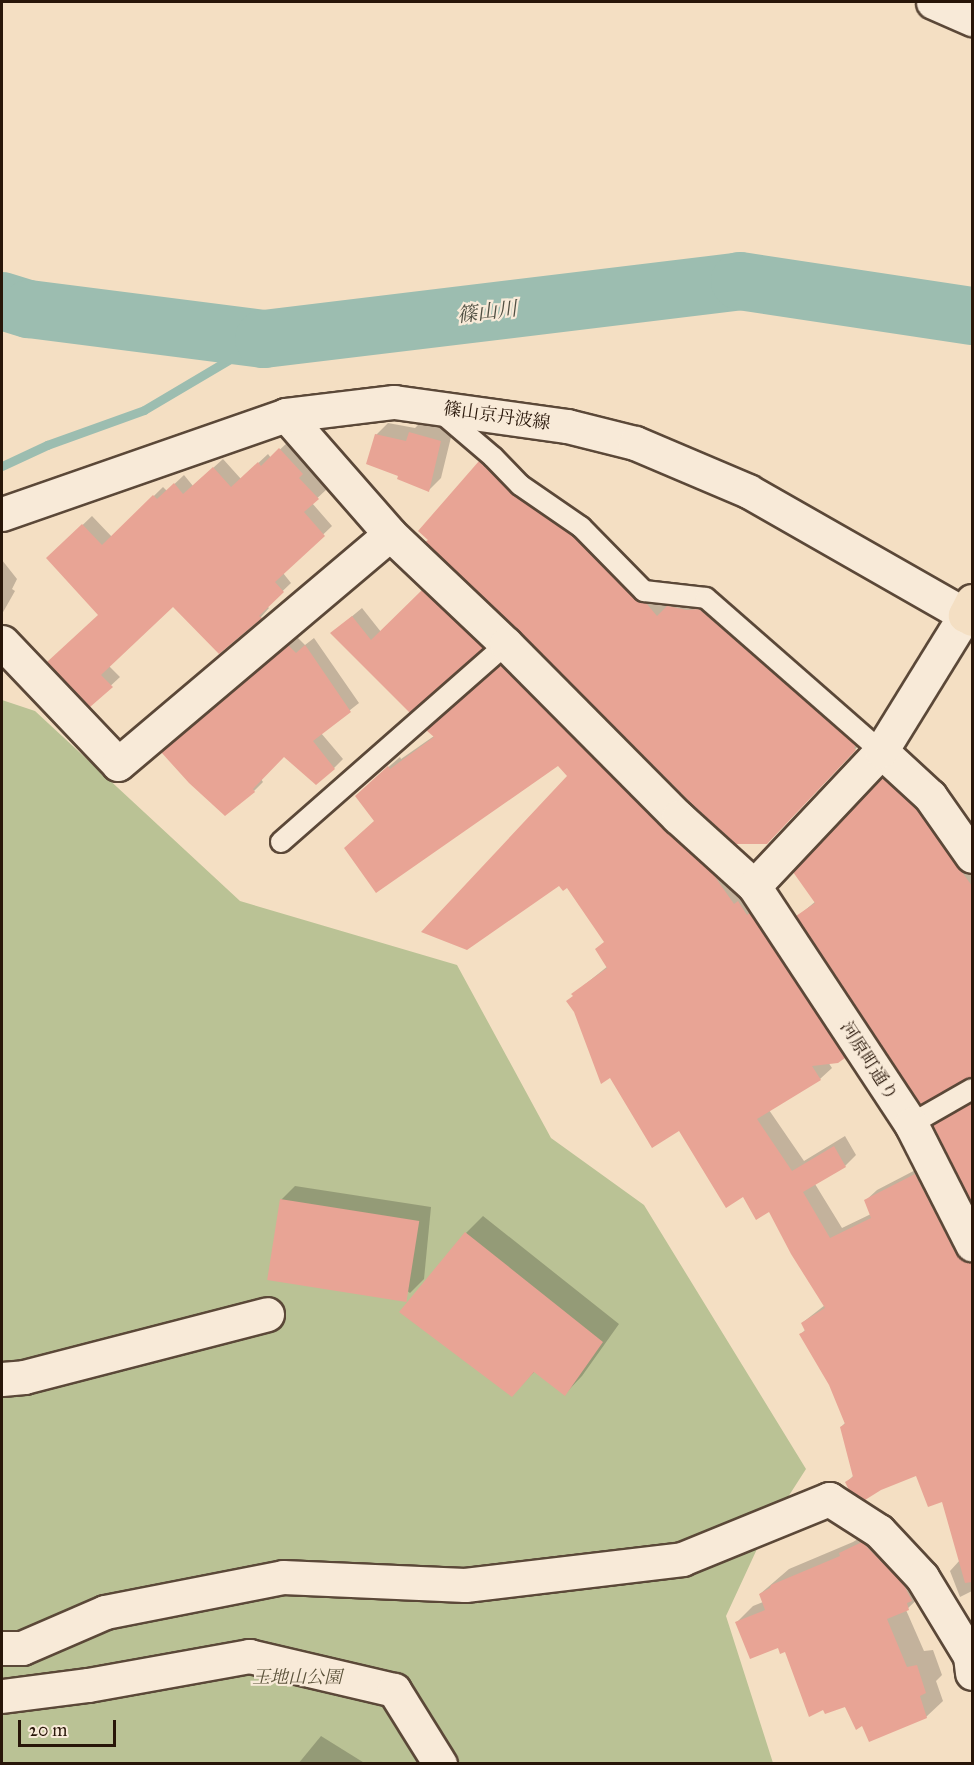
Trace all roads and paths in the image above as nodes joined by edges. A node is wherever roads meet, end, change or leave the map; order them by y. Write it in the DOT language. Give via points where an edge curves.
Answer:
graph roads {
  1 [pos="933,2"];
  2 [pos="972,18"];
  3 [pos="434,407"];
  4 [pos="286,415"];
  5 [pos="2,514"];
  6 [pos="390,534"];
  7 [pos="970,612"];
  8 [pos="2,642"];
  9 [pos="506,644"];
  10 [pos="882,751"];
  11 [pos="281,842"];
  12 [pos="972,856"];
  13 [pos="754,886"];
  14 [pos="972,1089"];
  15 [pos="911,1124"];
  16 [pos="972,1244"];
  17 [pos="267,1314"];
  18 [pos="2,1379"];
  19 [pos="2,1647"];
  20 [pos="972,1673"];
  21 [pos="2,1696"];
  22 [pos="440,1764"];
  1 -- 2 [label="street"];
  3 -- 4 [label="street, 篠山京丹波線" via="394,402"];
  3 -- 7 [label="street, 篠山京丹波線" via="567,426 635,443 748,492"];
  3 -- 10 [label="lane" via="520,485 581,527 644,591 706,598"];
  4 -- 5 [label="street, 篠山京丹波線"];
  4 -- 6 [label="street, 河原町通り"];
  6 -- 8 [label="street" via="118,764"];
  6 -- 9 [label="street, 河原町通り"];
  7 -- 10 [label="street"];
  9 -- 11 [label="lane"];
  9 -- 13 [label="street, 河原町通り" via="678,818"];
  10 -- 12 [label="street" via="930,796"];
  10 -- 13 [label="street"];
  13 -- 15 [label="street, 河原町通り"];
  14 -- 15 [label="lane"];
  15 -- 16 [label="street, 河原町通り"];
  17 -- 18 [label="street" via="24,1377"];
  19 -- 20 [label="street" via="22,1648 105,1612 283,1577 465,1585 682,1559 829,1499 879,1531 922,1577 970,1656"];
  21 -- 22 [label="street" via="249,1656 394,1690"];
}
